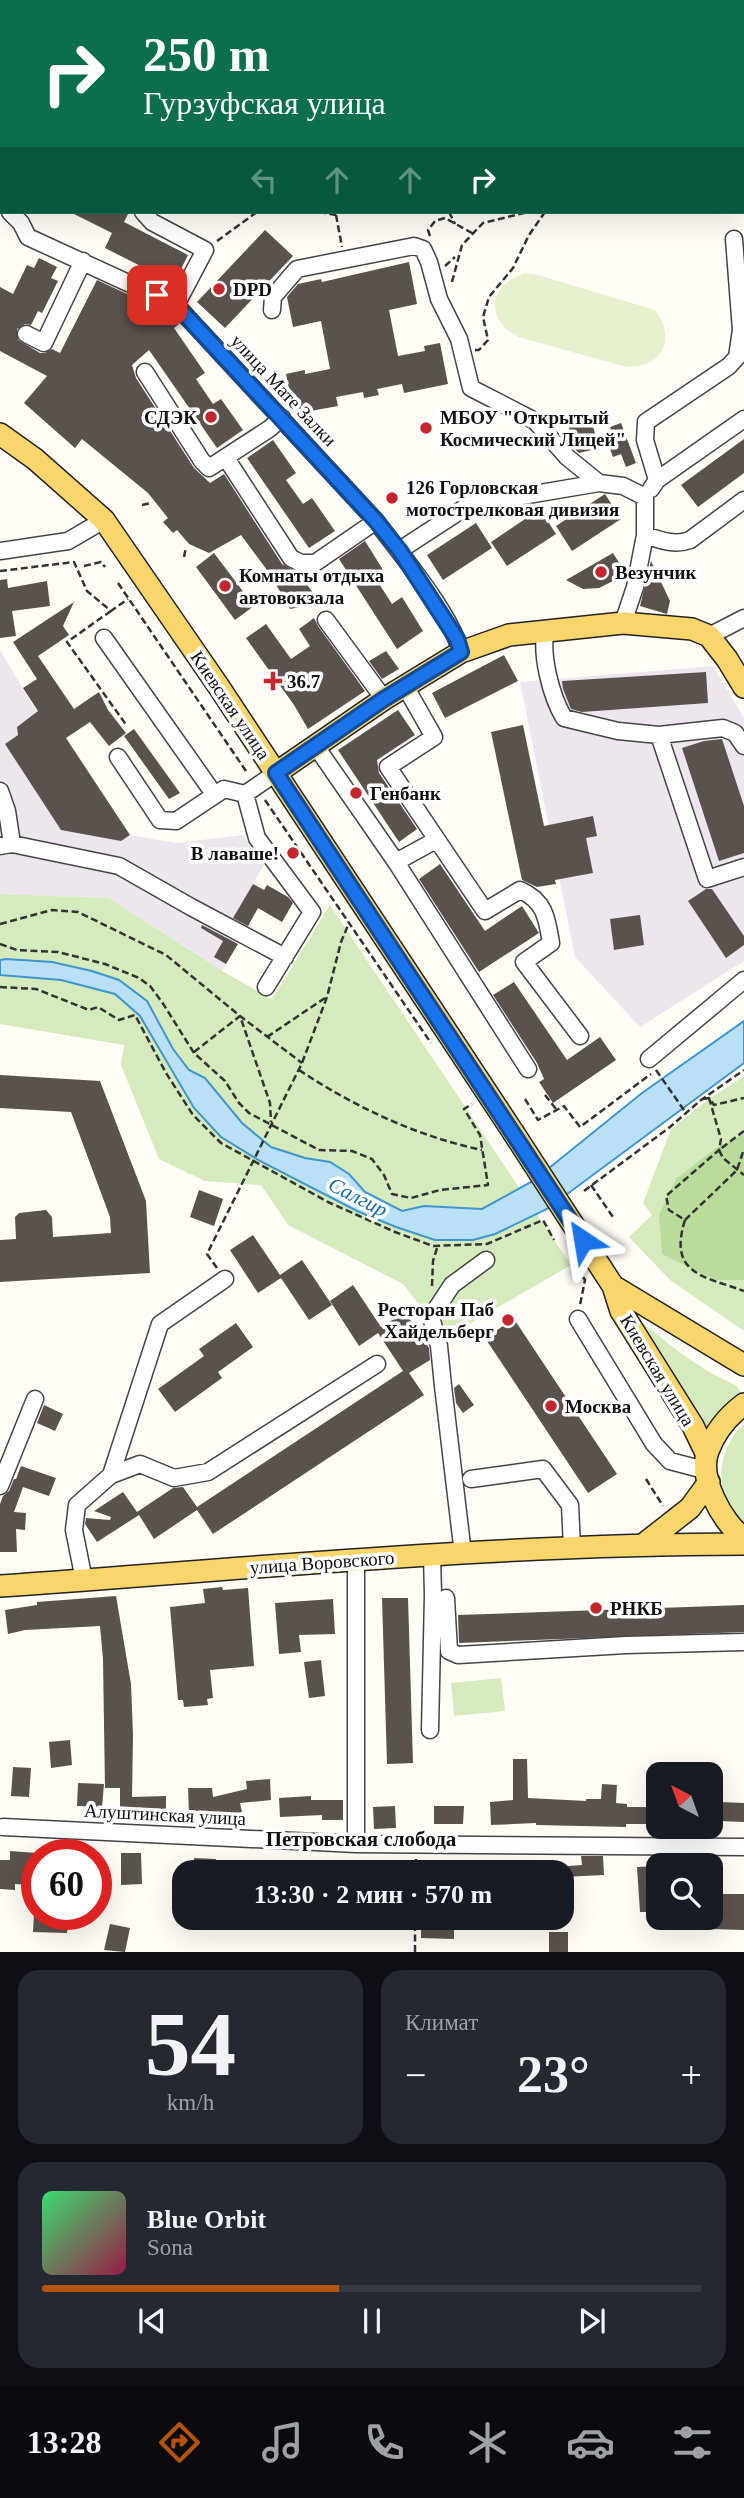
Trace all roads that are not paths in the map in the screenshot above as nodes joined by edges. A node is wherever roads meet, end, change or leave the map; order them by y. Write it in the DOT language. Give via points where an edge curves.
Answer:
graph roads {
  1 [pos="145,214"];
  2 [pos="19,215"];
  3 [pos="734,239"];
  4 [pos="83,261"];
  5 [pos="176,305"];
  6 [pos="272,310"];
  7 [pos="26,334"];
  8 [pos="145,372"];
  9 [pos="282,418"];
  10 [pos="744,419"];
  11 [pos="0,434"];
  12 [pos="226,458"];
  13 [pos="657,480"];
  14 [pos="599,483"];
  15 [pos="645,497"];
  16 [pos="744,500"];
  17 [pos="104,520"];
  18 [pos="376,521"];
  19 [pos="645,535"];
  20 [pos="0,551"];
  21 [pos="400,551"];
  22 [pos="744,618"];
  23 [pos="326,620"];
  24 [pos="623,623"];
  25 [pos="546,629"];
  26 [pos="709,636"];
  27 [pos="104,638"];
  28 [pos="461,652"];
  29 [pos="736,661"];
  30 [pos="405,686"];
  31 [pos="744,687"];
  32 [pos="384,699"];
  33 [pos="659,735"];
  34 [pos="315,745"];
  35 [pos="744,746"];
  36 [pos="118,757"];
  37 [pos="276,773"];
  38 [pos="250,790"];
  39 [pos="0,791"];
  40 [pos="214,794"];
  41 [pos="436,840"];
  42 [pos="6,845"];
  43 [pos="396,862"];
  44 [pos="744,867"];
  45 [pos="285,957"];
  46 [pos="744,980"];
  47 [pos="266,987"];
  48 [pos="580,1035"];
  49 [pos="652,1064"];
  50 [pos="528,1069"];
  51 [pos="486,1260"];
  52 [pos="225,1279"];
  53 [pos="613,1286"];
  54 [pos="578,1319"];
  55 [pos="377,1364"];
  56 [pos="744,1366"];
  57 [pos="35,1399"];
  58 [pos="744,1404"];
  59 [pos="708,1469"];
  60 [pos="111,1475"];
  61 [pos="471,1479"];
  62 [pos="0,1486"];
  63 [pos="744,1538"];
  64 [pos="644,1544"];
  65 [pos="744,1544"];
  66 [pos="572,1547"];
  67 [pos="463,1554"];
  68 [pos="432,1556"];
  69 [pos="356,1560"];
  70 [pos="84,1580"];
  71 [pos="0,1586"];
  72 [pos="446,1598"];
  73 [pos="744,1642"];
  74 [pos="430,1730"];
  75 [pos="4,1827"];
  76 [pos="356,1844"];
  77 [pos="744,1847"];
  1 -- 5 [label="street" via="205,250"];
  2 -- 4 [label="street, улица Мате Залки" via="28,237"];
  3 -- 13 [label="street" via="740,330 737,357 646,422 645,440"];
  4 -- 5 [label="street, улица Мате Залки"];
  4 -- 7 [label="street" via="44,342"];
  5 -- 9 [label="street, улица Мате Залки"];
  6 -- 14 [label="street" via="273,297 297,269 414,246 423,249 439,299 459,339 471,388 535,421 567,457"];
  8 -- 12 [label="street" via="202,461 209,468"];
  9 -- 12 [label="street"];
  9 -- 18 [label="street, улица Мате Залки"];
  10 -- 13 [label="street"];
  11 -- 17 [label="main road, Киевская улица"];
  12 -- 18 [label="street" via="291,558 301,563 315,563"];
  13 -- 15 [label="street"];
  14 -- 15 [label="street" via="623,485"];
  14 -- 21 [label="street" via="469,505"];
  15 -- 19 [label="street"];
  16 -- 19 [label="street" via="690,540 681,543"];
  17 -- 20 [label="street" via="68,541"];
  17 -- 37 [label="main road, Киевская улица"];
  18 -- 21 [label="street, улица Мате Залки"];
  19 -- 24 [label="street"];
  21 -- 28 [label="street, улица Мате Залки"];
  22 -- 26 [label="street"];
  23 -- 32 [label="street"];
  24 -- 25 [label="main road"];
  24 -- 26 [label="main road" via="692,629"];
  25 -- 28 [label="main road" via="509,635"];
  25 -- 33 [label="street" via="542,643 555,703 564,718 618,732"];
  26 -- 29 [label="main road"];
  27 -- 40 [label="street"];
  28 -- 30 [label="main road"];
  29 -- 31 [label="main road"];
  30 -- 32 [label="main road"];
  30 -- 41 [label="street" via="434,737 388,766"];
  32 -- 34 [label="main road"];
  33 -- 35 [label="street" via="723,728 735,733"];
  33 -- 44 [label="street" via="707,879"];
  34 -- 37 [label="main road"];
  34 -- 43 [label="street"];
  36 -- 40 [label="street" via="160,820 176,821"];
  37 -- 38 [label="street"];
  37 -- 53 [label="main road, Киевская улица, bridge"];
  38 -- 40 [label="street" via="224,789"];
  38 -- 45 [label="street" via="257,838 312,912"];
  39 -- 42 [label="street" via="7,811"];
  41 -- 43 [label="street"];
  41 -- 48 [label="street" via="485,911 520,890 546,912 551,943 524,962"];
  42 -- 45 [label="street" via="119,866"];
  43 -- 50 [label="street"];
  45 -- 47 [label="street"];
  46 -- 49 [label="street"];
  51 -- 67 [label="street" via="452,1285 431,1317 443,1369"];
  52 -- 60 [label="street" via="160,1324"];
  53 -- 56 [label="main road, Киевская улица"];
  53 -- 59 [label="main road, Киевская улица" via="621,1311 693,1426"];
  54 -- 59 [label="street" via="654,1444 670,1461"];
  55 -- 60 [label="street" via="208,1472 174,1478 140,1464"];
  57 -- 62 [label="street"];
  58 -- 59 [label="main road" via="722,1424"];
  59 -- 63 [label="main road, Киевская улица" via="719,1511"];
  59 -- 64 [label="main road" via="690,1508"];
  60 -- 70 [label="street" via="77,1505 74,1530"];
  61 -- 66 [label="street" via="543,1469 570,1505"];
  64 -- 65 [label="main road, улица Воровского"];
  64 -- 66 [label="main road, улица Воровского"];
  66 -- 67 [label="main road, улица Воровского"];
  67 -- 68 [label="main road, улица Воровского"];
  68 -- 69 [label="main road, улица Воровского"];
  68 -- 74 [label="street"];
  69 -- 70 [label="main road, улица Воровского"];
  69 -- 76 [label="street"];
  70 -- 71 [label="main road, улица Воровского"];
  72 -- 73 [label="street" via="449,1651 458,1655"];
  75 -- 76 [label="street, Алуштинская улица"];
  76 -- 77 [label="street, Алуштинская улица"];
}
